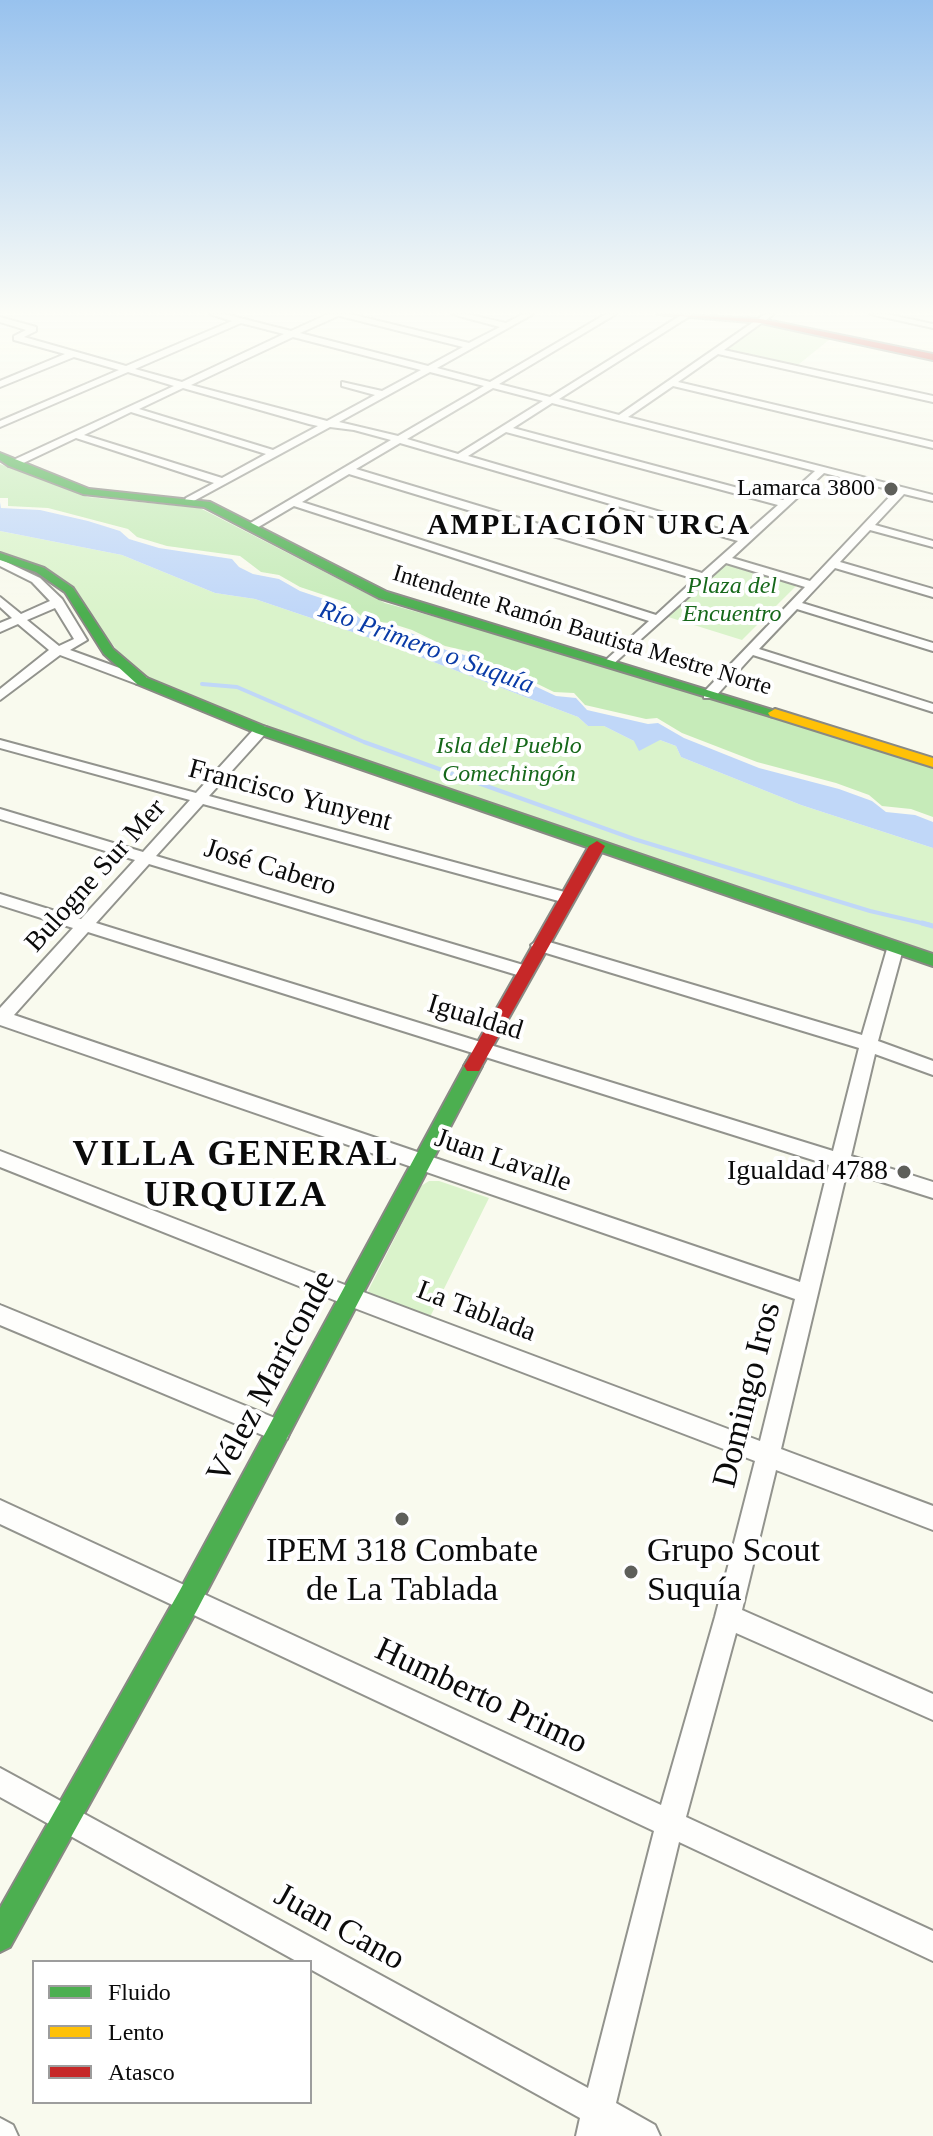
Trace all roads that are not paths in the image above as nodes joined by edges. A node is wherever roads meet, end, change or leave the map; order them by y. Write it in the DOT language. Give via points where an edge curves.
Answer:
graph roads {
  1 [pos="24,414"];
  2 [pos="120,414"];
  3 [pos="145,414"];
  4 [pos="282,414"];
  5 [pos="347,414"];
  6 [pos="442,414"];
  7 [pos="529,414"];
  8 [pos="603,414"];
  9 [pos="627,414"];
  10 [pos="802,414"];
  11 [pos="620,418"];
  12 [pos="0,424"];
  13 [pos="329,424"];
  14 [pos="505,429"];
  15 [pos="75,435"];
  16 [pos="397,440"];
  17 [pos="933,445"];
  18 [pos="272,453"];
  19 [pos="460,457"];
  20 [pos="6,460"];
  21 [pos="347,470"];
  22 [pos="822,470"];
  23 [pos="220,481"];
  24 [pos="902,490"];
  25 [pos="933,498"];
  26 [pos="190,500"];
  27 [pos="292,502"];
  28 [pos="783,503"];
  29 [pos="868,526"];
  30 [pos="251,527"];
  31 [pos="743,539"];
  32 [pos="933,544"];
  33 [pos="722,558"];
  34 [pos="0,559"];
  35 [pos="833,564"];
  36 [pos="701,577"];
  37 [pos="812,585"];
  38 [pos="933,593"];
  39 [pos="0,601"];
  40 [pos="58,602"];
  41 [pos="793,604"];
  42 [pos="17,618"];
  43 [pos="656,619"];
  44 [pos="0,628"];
  45 [pos="933,647"];
  46 [pos="58,650"];
  47 [pos="750,650"];
  48 [pos="611,662"];
  49 [pos="142,681"];
  50 [pos="709,695"];
  51 [pos="0,696"];
  52 [pos="933,708"];
  53 [pos="261,730"];
  54 [pos="0,744"];
  55 [pos="933,763"];
  56 [pos="201,799"];
  57 [pos="0,814"];
  58 [pos="597,846"];
  59 [pos="147,858"];
  60 [pos="566,898"];
  61 [pos="0,899"];
  62 [pos="87,925"];
  63 [pos="539,945"];
  64 [pos="895,949"];
  65 [pos="933,960"];
  66 [pos="524,971"];
  67 [pos="1,1018"];
  68 [pos="868,1046"];
  69 [pos="484,1051"];
  70 [pos="933,1068"];
  71 [pos="0,1159"];
  72 [pos="841,1161"];
  73 [pos="423,1164"];
  74 [pos="933,1190"];
  75 [pos="807,1294"];
  76 [pos="351,1297"];
  77 [pos="0,1315"];
  78 [pos="279,1431"];
  79 [pos="769,1454"];
  80 [pos="0,1512"];
  81 [pos="933,1518"];
  82 [pos="188,1601"];
  83 [pos="728,1617"];
  84 [pos="933,1707"];
  85 [pos="0,1782"];
  86 [pos="65,1818"];
  87 [pos="670,1823"];
  88 [pos="0,1937"];
  89 [pos="933,1946"];
  90 [pos="311,1960"];
  91 [pos="312,1961"];
  92 [pos="595,2124"];
  93 [pos="644,2136"];
  1 -- 12 [label="street"];
  2 -- 15 [label="street"];
  3 -- 18 [label="street"];
  4 -- 13 [label="street"];
  5 -- 13 [label="street"];
  6 -- 16 [label="street"];
  7 -- 14 [label="street"];
  8 -- 11 [label="street"];
  9 -- 11 [label="street"];
  10 -- 17 [label="street"];
  11 -- 22 [label="street"];
  13 -- 16 [label="street"];
  13 -- 18 [label="street"];
  14 -- 19 [label="street"];
  14 -- 28 [label="street"];
  15 -- 20 [label="street"];
  15 -- 23 [label="street"];
  16 -- 19 [label="street"];
  16 -- 21 [label="street"];
  18 -- 23 [label="street"];
  19 -- 31 [label="street"];
  20 -- 26 [label="main road, Intendente Ramón Bautista Mestre Norte" via="94,494"];
  21 -- 27 [label="street"];
  21 -- 36 [label="street"];
  22 -- 24 [label="street"];
  22 -- 28 [label="street"];
  23 -- 26 [label="street"];
  24 -- 25 [label="street"];
  24 -- 29 [label="street"];
  26 -- 30 [label="main road, Intendente Ramón Bautista Mestre Norte"];
  27 -- 30 [label="street"];
  27 -- 43 [label="street"];
  28 -- 31 [label="street"];
  29 -- 32 [label="street"];
  29 -- 35 [label="street"];
  30 -- 48 [label="main road, Intendente Ramón Bautista Mestre Norte" via="383,595"];
  31 -- 33 [label="street"];
  33 -- 36 [label="street"];
  33 -- 37 [label="street"];
  34 -- 40 [label="street" via="36,580"];
  34 -- 49 [label="main road" via="40,570 69,590 108,651"];
  35 -- 37 [label="street"];
  35 -- 38 [label="street"];
  36 -- 43 [label="street"];
  37 -- 41 [label="street"];
  39 -- 42 [label="street"];
  40 -- 42 [label="street"];
  40 -- 46 [label="street" via="81,640"];
  41 -- 45 [label="street"];
  41 -- 47 [label="street"];
  42 -- 44 [label="street"];
  42 -- 46 [label="street"];
  43 -- 48 [label="street"];
  46 -- 49 [label="street"];
  46 -- 51 [label="street"];
  47 -- 50 [label="street"];
  47 -- 52 [label="street"];
  48 -- 50 [label="main road, Intendente Ramón Bautista Mestre Norte"];
  49 -- 53 [label="main road"];
  50 -- 55 [label="main road, Intendente Ramón Bautista Mestre Norte"];
  53 -- 56 [label="street, Bulogne Sur Mer"];
  53 -- 58 [label="main road"];
  54 -- 56 [label="street, Francisco Yunyent"];
  56 -- 59 [label="street, Bulogne Sur Mer"];
  56 -- 60 [label="street, Francisco Yunyent"];
  57 -- 59 [label="street, José Cabero"];
  58 -- 60 [label="main road, Vélez Mariconde"];
  58 -- 64 [label="main road"];
  59 -- 62 [label="street, Bulogne Sur Mer"];
  59 -- 66 [label="street, José Cabero"];
  60 -- 63 [label="main road, Vélez Mariconde"];
  61 -- 62 [label="street, Igualdad"];
  62 -- 67 [label="street, Bulogne Sur Mer"];
  62 -- 69 [label="street, Igualdad"];
  63 -- 66 [label="main road, Vélez Mariconde"];
  63 -- 68 [label="street"];
  64 -- 65 [label="main road"];
  64 -- 68 [label="street, Domingo Iros"];
  66 -- 69 [label="main road, Vélez Mariconde"];
  67 -- 73 [label="street, Juan Lavalle"];
  68 -- 70 [label="street"];
  68 -- 72 [label="street, Domingo Iros"];
  69 -- 72 [label="street, Igualdad"];
  69 -- 73 [label="main road, Vélez Mariconde"];
  71 -- 76 [label="street, La Tablada"];
  72 -- 74 [label="street, Igualdad"];
  72 -- 75 [label="street, Domingo Iros"];
  73 -- 75 [label="street, Juan Lavalle"];
  73 -- 76 [label="main road, Vélez Mariconde"];
  75 -- 79 [label="street, Domingo Iros"];
  76 -- 78 [label="main road, Vélez Mariconde"];
  76 -- 79 [label="street, La Tablada"];
  77 -- 78 [label="street"];
  78 -- 82 [label="main road, Vélez Mariconde"];
  79 -- 81 [label="street, La Tablada"];
  79 -- 83 [label="street, Domingo Iros"];
  80 -- 82 [label="street, Humberto Primo"];
  82 -- 86 [label="main road, Vélez Mariconde"];
  82 -- 87 [label="street, Humberto Primo"];
  83 -- 84 [label="street"];
  83 -- 87 [label="street, Domingo Iros"];
  85 -- 86 [label="street, Juan Cano"];
  86 -- 88 [label="main road, Vélez Mariconde"];
  86 -- 90 [label="street, Juan Cano"];
  87 -- 89 [label="street, Humberto Primo"];
  87 -- 92 [label="street, Domingo Iros"];
  91 -- 92 [label="street, Juan Cano"];
  92 -- 93 [label="street, Juan Cano"];
}
